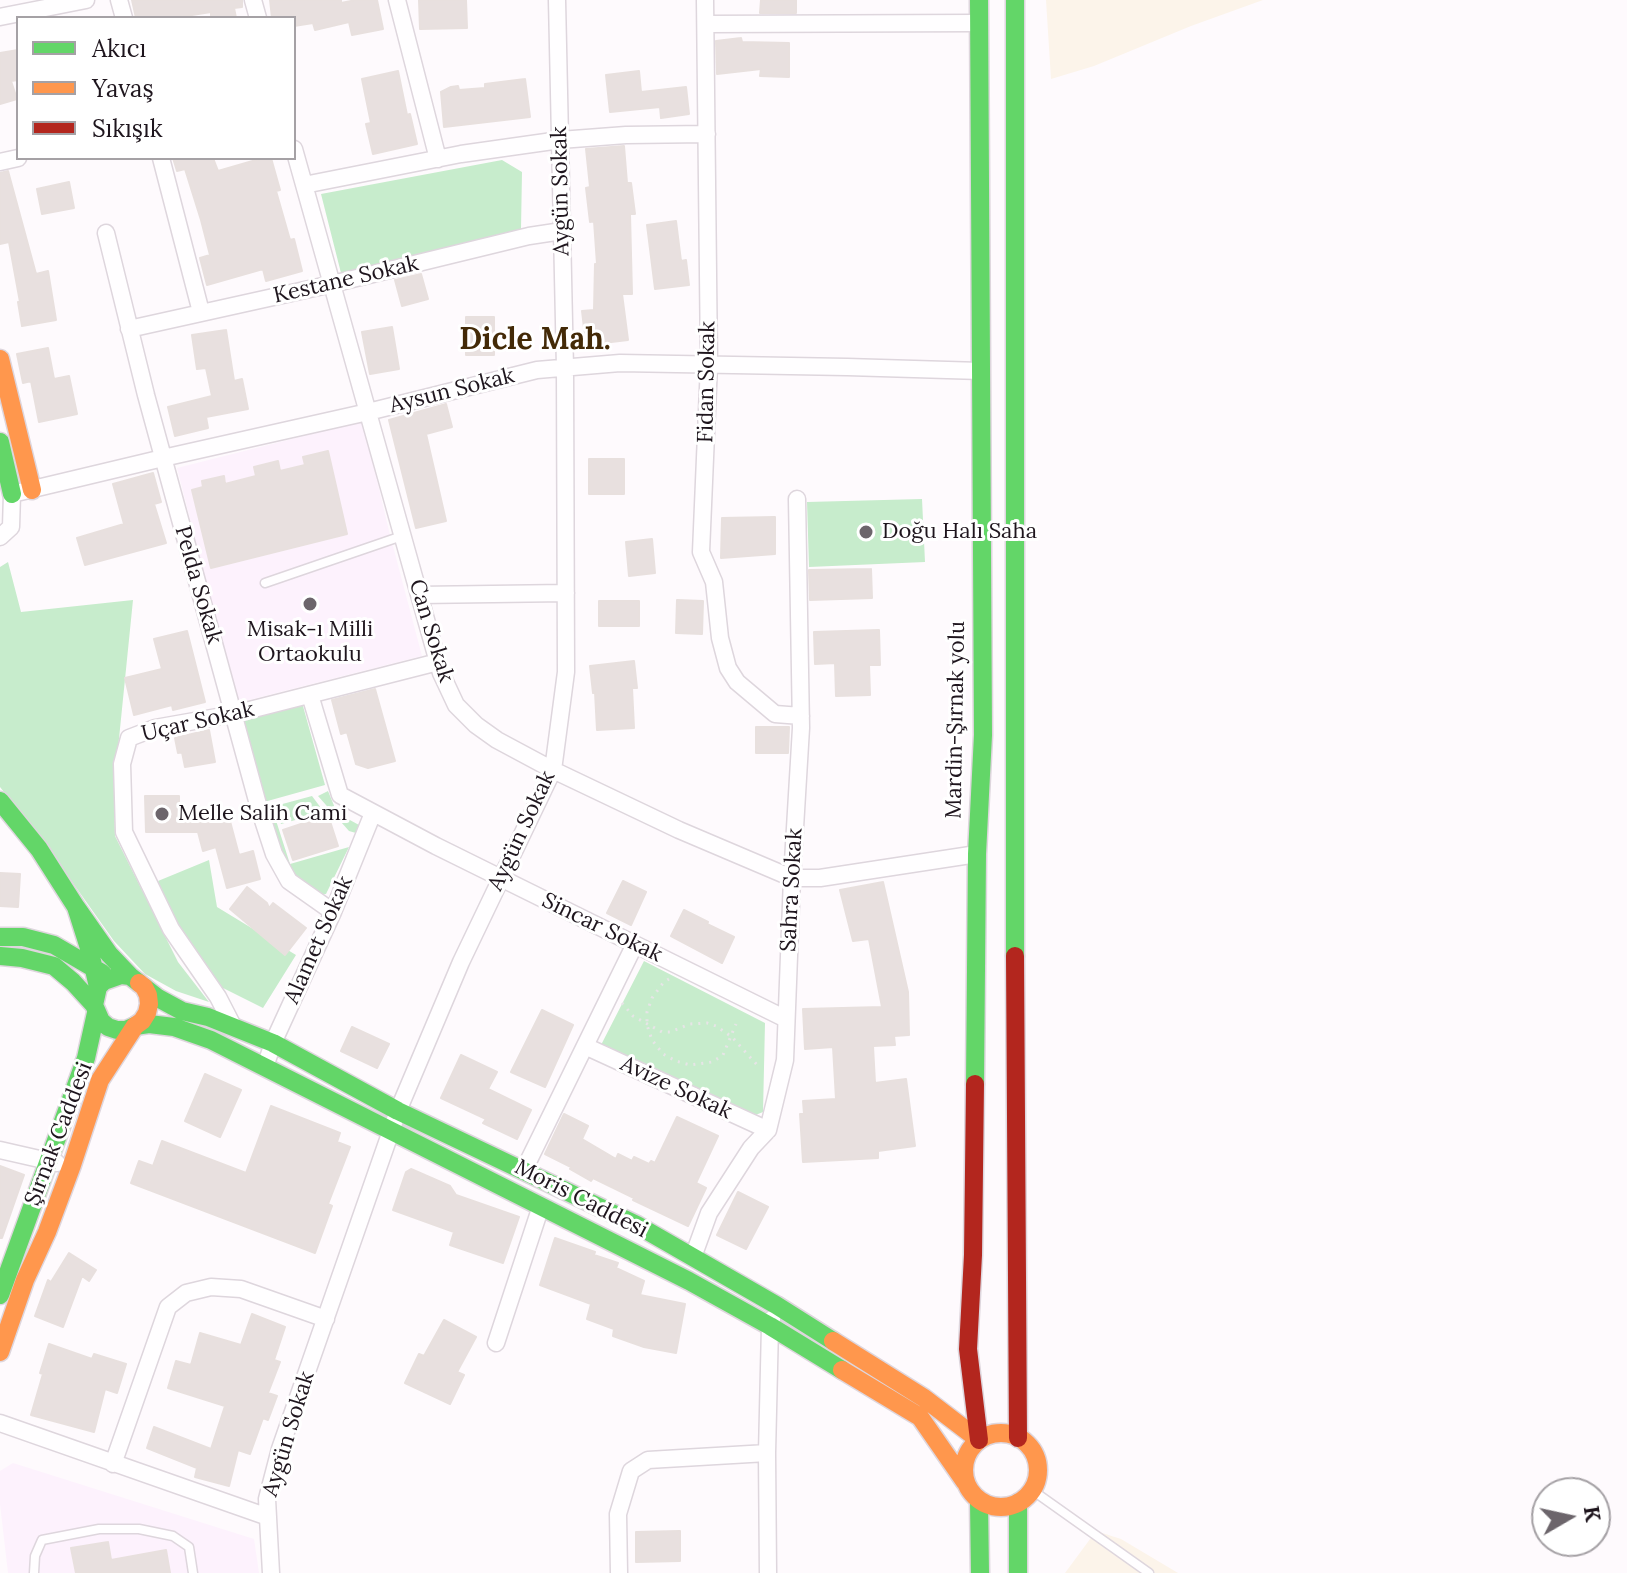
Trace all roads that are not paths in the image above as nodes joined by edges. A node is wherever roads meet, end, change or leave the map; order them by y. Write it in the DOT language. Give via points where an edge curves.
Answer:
graph roads {
  1 [pos="86,0"];
  2 [pos="397,0"];
  3 [pos="557,0"];
  4 [pos="705,0"];
  5 [pos="979,0"];
  6 [pos="1015,0"];
  7 [pos="0,17"];
  8 [pos="979,23"];
  9 [pos="706,24"];
  10 [pos="707,134"];
  11 [pos="560,140"];
  12 [pos="296,156"];
  13 [pos="438,159"];
  14 [pos="162,160"];
  15 [pos="304,185"];
  16 [pos="562,231"];
  17 [pos="106,233"];
  18 [pos="332,284"];
  19 [pos="201,312"];
  20 [pos="129,329"];
  21 [pos="0,359"];
  22 [pos="709,364"];
  23 [pos="565,368"];
  24 [pos="981,371"];
  25 [pos="368,412"];
  26 [pos="0,442"];
  27 [pos="163,458"];
  28 [pos="32,490"];
  29 [pos="12,494"];
  30 [pos="797,499"];
  31 [pos="6,532"];
  32 [pos="402,536"];
  33 [pos="265,583"];
  34 [pos="566,593"];
  35 [pos="419,595"];
  36 [pos="438,662"];
  37 [pos="310,695"];
  38 [pos="234,714"];
  39 [pos="801,716"];
  40 [pos="553,770"];
  41 [pos="0,801"];
  42 [pos="373,813"];
  43 [pos="977,854"];
  44 [pos="501,878"];
  45 [pos="792,878"];
  46 [pos="76,907"];
  47 [pos="333,912"];
  48 [pos="0,937"];
  49 [pos="635,944"];
  50 [pos="0,956"];
  51 [pos="110,988"];
  52 [pos="786,1019"];
  53 [pos="135,1026"];
  54 [pos="234,1028"];
  55 [pos="273,1043"];
  56 [pos="585,1046"];
  57 [pos="265,1067"];
  58 [pos="398,1111"];
  59 [pos="768,1130"];
  60 [pos="390,1131"];
  61 [pos="0,1150"];
  62 [pos="49,1161"];
  63 [pos="72,1165"];
  64 [pos="524,1170"];
  65 [pos="541,1206"];
  66 [pos="693,1257"];
  67 [pos="5,1266"];
  68 [pos="0,1295"];
  69 [pos="776,1305"];
  70 [pos="326,1319"];
  71 [pos="770,1326"];
  72 [pos="496,1343"];
  73 [pos="0,1352"];
  74 [pos="0,1423"];
  75 [pos="1018,1438"];
  76 [pos="979,1440"];
  77 [pos="767,1453"];
  78 [pos="113,1464"];
  79 [pos="965,1482"];
  80 [pos="1025,1496"];
  81 [pos="979,1501"];
  82 [pos="268,1517"];
  83 [pos="34,1573"];
  84 [pos="193,1573"];
  85 [pos="271,1573"];
  86 [pos="619,1573"];
  87 [pos="768,1573"];
  88 [pos="980,1573"];
  89 [pos="1018,1573"];
  90 [pos="1149,1573"];
  1 -- 7 [label="street"];
  2 -- 13 [label="street"];
  3 -- 11 [label="street, Aygün Sokak"];
  4 -- 9 [label="street, Fidan Sokak"];
  5 -- 8 [label="main road, Mardin-Şırnak yolu"];
  6 -- 75 [label="main road"];
  8 -- 9 [label="street"];
  8 -- 24 [label="main road, Mardin-Şırnak yolu"];
  9 -- 10 [label="street, Fidan Sokak"];
  10 -- 11 [label="street"];
  10 -- 22 [label="street, Fidan Sokak"];
  11 -- 13 [label="street"];
  11 -- 16 [label="street, Aygün Sokak"];
  12 -- 15 [label="street, Can Sokak"];
  13 -- 15 [label="street"];
  14 -- 19 [label="street"];
  15 -- 18 [label="street, Can Sokak"];
  16 -- 18 [label="street, Kestane Sokak"];
  16 -- 23 [label="street, Aygün Sokak"];
  17 -- 20 [label="street, Pelda Sokak"];
  18 -- 19 [label="street, Kestane Sokak"];
  18 -- 25 [label="street, Can Sokak"];
  19 -- 20 [label="street, Kestane Sokak"];
  20 -- 27 [label="street, Pelda Sokak"];
  21 -- 28 [label="main road"];
  22 -- 23 [label="street, Aysun Sokak"];
  22 -- 24 [label="street, Aysun Sokak"];
  22 -- 39 [label="street, Fidan Sokak" via="701,552 714,582 720,638 737,682 775,714"];
  23 -- 25 [label="street, Aysun Sokak" via="537,370"];
  23 -- 34 [label="street, Aygün Sokak"];
  24 -- 43 [label="main road, Mardin-Şırnak yolu" via="983,735"];
  25 -- 27 [label="street, Aysun Sokak"];
  25 -- 32 [label="street, Can Sokak"];
  26 -- 29 [label="main road"];
  27 -- 28 [label="street, Aysun Sokak"];
  27 -- 38 [label="street, Pelda Sokak"];
  28 -- 29 [label="street, Aysun Sokak"];
  29 -- 31 [label="street"];
  30 -- 39 [label="street, Sahra Sokak"];
  32 -- 33 [label="lane"];
  32 -- 35 [label="street, Can Sokak"];
  34 -- 35 [label="street"];
  34 -- 40 [label="street, Aygün Sokak" via="566,672"];
  35 -- 36 [label="street, Can Sokak"];
  36 -- 37 [label="street, Uçar Sokak"];
  36 -- 40 [label="street, Can Sokak" via="456,705 476,725"];
  37 -- 38 [label="street, Uçar Sokak"];
  37 -- 42 [label="street, Sincar Sokak" via="340,795"];
  38 -- 47 [label="street, Pelda Sokak" via="274,854 289,881"];
  38 -- 54 [label="street, Uçar Sokak" via="129,738 122,764 124,832 171,929"];
  39 -- 45 [label="street, Sahra Sokak"];
  40 -- 44 [label="street, Aygün Sokak"];
  40 -- 45 [label="street, Can Sokak"];
  41 -- 46 [label="main road"];
  42 -- 44 [label="street, Sincar Sokak"];
  42 -- 47 [label="street, Alamet Sokak"];
  43 -- 45 [label="street, Can Sokak"];
  43 -- 76 [label="main road, Mardin-Şırnak yolu" via="968,1349"];
  44 -- 49 [label="street, Sincar Sokak"];
  44 -- 58 [label="street, Aygün Sokak"];
  45 -- 52 [label="street, Sahra Sokak"];
  46 -- 51 [label="main road"];
  46 -- 51 [label="main road" via="109,954"];
  47 -- 55 [label="street, Alamet Sokak"];
  48 -- 51 [label="main road" via="54,945"];
  49 -- 52 [label="street, Sincar Sokak"];
  49 -- 56 [label="street"];
  50 -- 51 [label="main road" via="54,966 73,982"];
  51 -- 53 [label="main road, Moris Caddesi" via="101,1021 117,1030"];
  51 -- 53 [label="main road, Şırnak Caddesi" via="148,995 147,1013"];
  51 -- 54 [label="main road, Moris Caddesi" via="158,998"];
  51 -- 62 [label="main road, Şırnak Caddesi"];
  52 -- 59 [label="street, Sahra Sokak" via="785,1060"];
  53 -- 57 [label="main road, Moris Caddesi" via="174,1027"];
  53 -- 63 [label="main road, Şırnak Caddesi" via="100,1080"];
  54 -- 55 [label="main road, Moris Caddesi"];
  55 -- 57 [label="street, Alamet Sokak"];
  55 -- 58 [label="main road, Moris Caddesi"];
  56 -- 59 [label="street, Avize Sokak"];
  56 -- 64 [label="street"];
  57 -- 60 [label="main road, Moris Caddesi"];
  58 -- 60 [label="street, Aygün Sokak"];
  58 -- 64 [label="main road, Moris Caddesi"];
  59 -- 66 [label="street, Sahra Sokak" via="709,1213"];
  60 -- 65 [label="main road, Moris Caddesi"];
  60 -- 70 [label="street, Aygün Sokak"];
  61 -- 62 [label="street"];
  62 -- 63 [label="street"];
  62 -- 67 [label="main road, Şırnak Caddesi"];
  63 -- 73 [label="main road, Şırnak Caddesi"];
  64 -- 66 [label="main road, Moris Caddesi"];
  65 -- 71 [label="main road, Moris Caddesi"];
  65 -- 72 [label="street"];
  66 -- 69 [label="main road, Moris Caddesi"];
  67 -- 68 [label="main road, Şırnak Caddesi"];
  69 -- 71 [label="street"];
  69 -- 76 [label="main road, Moris Caddesi" via="924,1398"];
  70 -- 78 [label="street" via="241,1289 211,1287 186,1293 168,1307"];
  70 -- 82 [label="street, Aygün Sokak" via="280,1449 267,1499"];
  71 -- 77 [label="street"];
  71 -- 79 [label="main road, Moris Caddesi" via="920,1417"];
  74 -- 78 [label="street"];
  75 -- 76 [label="main road" via="994,1434"];
  75 -- 80 [label="main road" via="1036,1461 1036,1481"];
  76 -- 79 [label="main road" via="965,1458"];
  77 -- 86 [label="street" via="648,1460 631,1471 618,1514"];
  77 -- 87 [label="street"];
  78 -- 82 [label="street"];
  79 -- 81 [label="main road"];
  80 -- 81 [label="main road" via="1009,1507"];
  80 -- 89 [label="main road"];
  80 -- 90 [label="lane"];
  81 -- 88 [label="main road"];
  82 -- 85 [label="street, Aygün Sokak"];
  83 -- 84 [label="lane" via="42,1540 99,1529 139,1529 173,1536 189,1547"];
}
